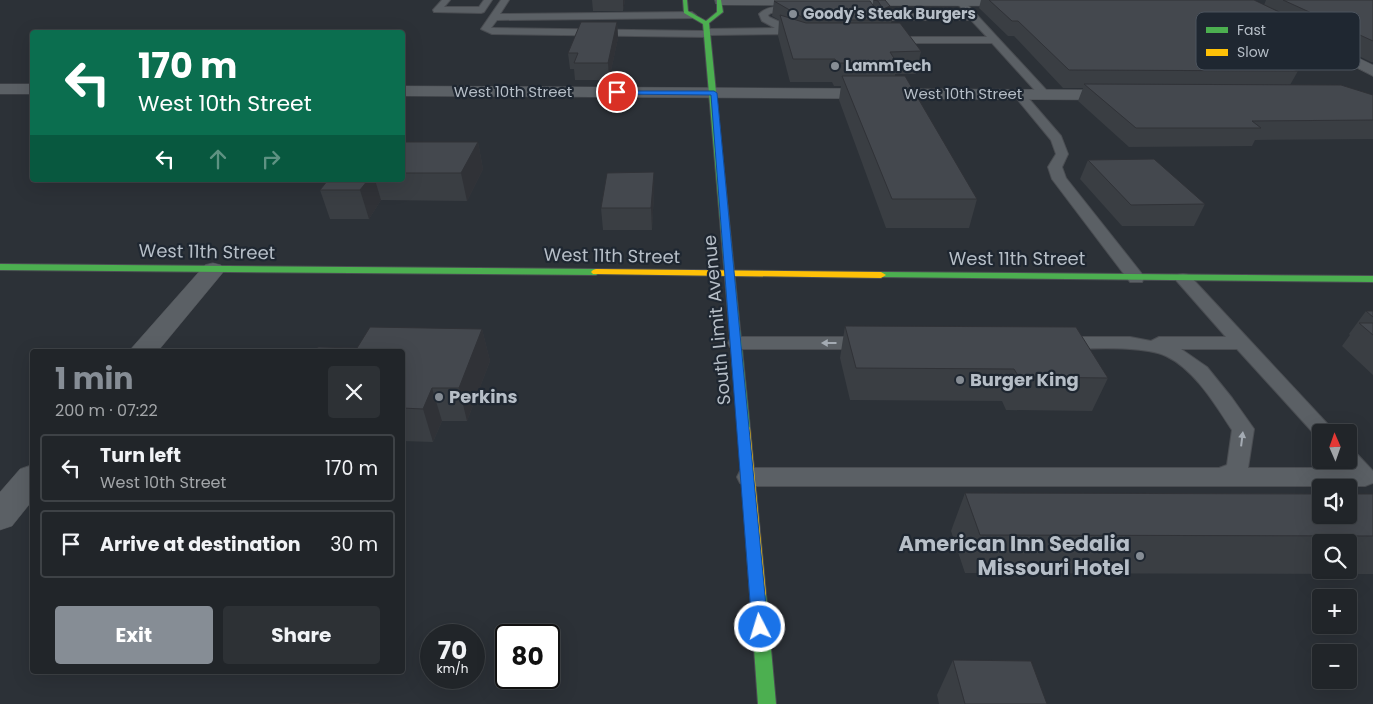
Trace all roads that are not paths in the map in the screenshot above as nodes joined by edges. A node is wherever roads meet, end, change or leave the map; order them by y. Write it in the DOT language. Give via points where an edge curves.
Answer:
graph roads {
  1 [pos="446,0"];
  2 [pos="488,0"];
  3 [pos="505,0"];
  4 [pos="685,0"];
  5 [pos="719,1"];
  6 [pos="769,1"];
  7 [pos="892,1"];
  8 [pos="960,2"];
  9 [pos="1028,2"];
  10 [pos="1228,2"];
  11 [pos="1266,3"];
  12 [pos="866,8"];
  13 [pos="1249,12"];
  14 [pos="692,15"];
  15 [pos="973,16"];
  16 [pos="494,17"];
  17 [pos="891,17"];
  18 [pos="804,28"];
  19 [pos="706,30"];
  20 [pos="782,32"];
  21 [pos="814,40"];
  22 [pos="878,40"];
  23 [pos="995,40"];
  24 [pos="1360,64"];
  25 [pos="1373,70"];
  26 [pos="0,89"];
  27 [pos="30,89"];
  28 [pos="405,91"];
  29 [pos="714,93"];
  30 [pos="1019,94"];
  31 [pos="1045,95"];
  32 [pos="1134,95"];
  33 [pos="0,267"];
  34 [pos="213,270"];
  35 [pos="731,275"];
  36 [pos="1136,278"];
  37 [pos="1183,279"];
  38 [pos="1373,279"];
  39 [pos="736,343"];
  40 [pos="884,343"];
  41 [pos="1041,343"];
  42 [pos="1130,343"];
  43 [pos="1242,344"];
  44 [pos="145,349"];
  45 [pos="1317,424"];
  46 [pos="1357,469"];
  47 [pos="748,477"];
  48 [pos="1221,477"];
  49 [pos="30,480"];
  50 [pos="0,516"];
  51 [pos="767,704"];
  1 -- 2 [label="lane" via="438,10 481,10"];
  3 -- 16 [label="lane"];
  4 -- 14 [label="main road" via="686,12"];
  5 -- 6 [label="street"];
  5 -- 19 [label="main road" via="720,12"];
  6 -- 12 [label="street"];
  7 -- 8 [label="street"];
  7 -- 12 [label="street"];
  8 -- 9 [label="street"];
  8 -- 15 [label="lane"];
  10 -- 11 [label="street"];
  10 -- 13 [label="street"];
  12 -- 20 [label="lane" via="765,11 765,19 777,24"];
  14 -- 16 [label="lane"];
  14 -- 19 [label="main road"];
  15 -- 17 [label="lane"];
  15 -- 23 [label="lane"];
  16 -- 19 [label="lane" via="486,29"];
  18 -- 20 [label="lane"];
  19 -- 20 [label="lane"];
  19 -- 29 [label="main road, South Limit Avenue"];
  20 -- 21 [label="lane"];
  22 -- 23 [label="lane"];
  23 -- 31 [label="lane"];
  24 -- 25 [label="street"];
  26 -- 27 [label="street"];
  28 -- 29 [label="street, West 10th Street"];
  29 -- 30 [label="street, West 10th Street"];
  29 -- 35 [label="main road, South Limit Avenue"];
  30 -- 31 [label="street, West 10th Street"];
  30 -- 36 [label="lane" via="1057,139 1062,154 1055,167 1059,179"];
  31 -- 32 [label="street, West 10th Street"];
  33 -- 34 [label="main road, West 11th Street"];
  34 -- 35 [label="main road, West 11th Street"];
  34 -- 44 [label="street"];
  35 -- 36 [label="main road, West 11th Street"];
  35 -- 39 [label="main road, South Limit Avenue"];
  36 -- 37 [label="main road, West 11th Street"];
  37 -- 38 [label="main road, West 11th Street"];
  37 -- 43 [label="lane"];
  40 -- 39 [label="lane, one-way"];
  39 -- 47 [label="main road, South Limit Avenue"];
  41 -- 42 [label="lane"];
  42 -- 43 [label="lane"];
  48 -- 42 [label="lane, one-way" via="1237,470 1243,429 1226,403 1200,372 1171,351"];
  43 -- 45 [label="lane"];
  46 -- 48 [label="lane" via="1365,477"];
  47 -- 48 [label="lane"];
  47 -- 51 [label="main road, South Limit Avenue"];
  49 -- 50 [label="street"];
}
